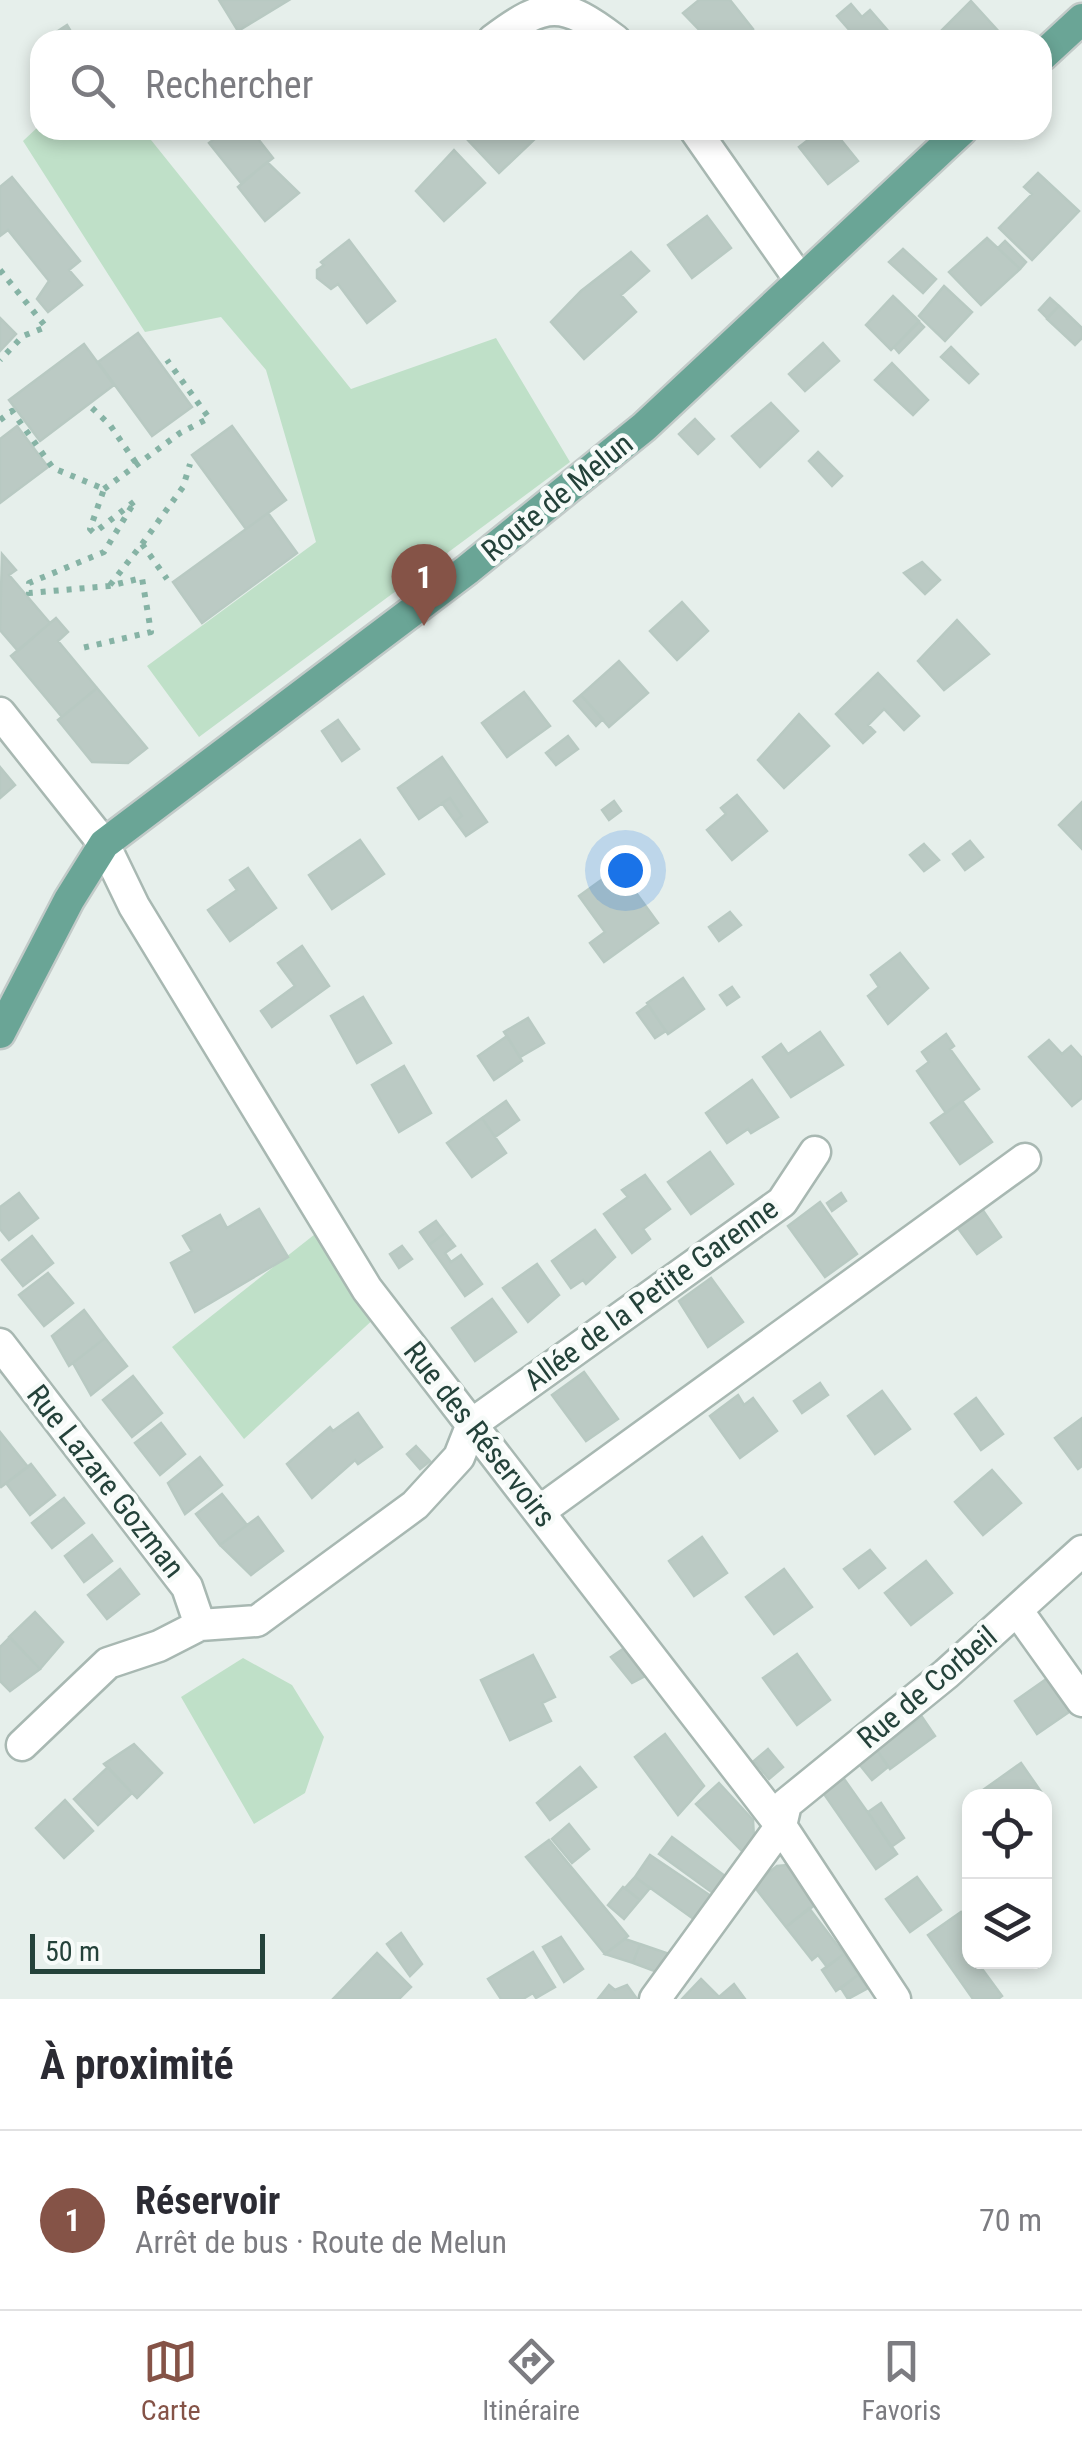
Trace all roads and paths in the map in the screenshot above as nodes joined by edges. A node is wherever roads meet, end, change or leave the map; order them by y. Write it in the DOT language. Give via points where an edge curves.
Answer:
graph roads {
  1 [pos="1080,24"];
  2 [pos="506,30"];
  3 [pos="604,30"];
  4 [pos="1052,48"];
  5 [pos="702,140"];
  6 [pos="951,140"];
  7 [pos="0,270"];
  8 [pos="800,280"];
  9 [pos="0,360"];
  10 [pos="167,360"];
  11 [pos="92,408"];
  12 [pos="0,420"];
  13 [pos="136,463"];
  14 [pos="190,464"];
  15 [pos="104,489"];
  16 [pos="142,544"];
  17 [pos="167,579"];
  18 [pos="110,586"];
  19 [pos="82,648"];
  20 [pos="0,713"];
  21 [pos="104,844"];
  22 [pos="0,1033"];
  23 [pos="816,1152"];
  24 [pos="1025,1160"];
  25 [pos="0,1344"];
  26 [pos="472,1424"];
  27 [pos="540,1512"];
  28 [pos="1082,1551"];
  29 [pos="1018,1610"];
  30 [pos="200,1626"];
  31 [pos="1082,1701"];
  32 [pos="22,1745"];
  33 [pos="781,1826"];
  34 [pos="655,1999"];
  35 [pos="894,1999"];
  1 -- 4 [label="main road"];
  2 -- 3 [label="street" via="538,4 553,2 582,9"];
  5 -- 8 [label="street"];
  6 -- 8 [label="main road, Route de Melun"];
  7 -- 9 [label="path" via="46,326 22,336"];
  8 -- 21 [label="main road, Route de Melun" via="644,427"];
  10 -- 13 [label="path" via="209,418"];
  11 -- 13 [label="path"];
  12 -- 15 [label="path" via="12,410 53,468"];
  13 -- 15 [label="path"];
  14 -- 16 [label="path" via="183,487"];
  15 -- 18 [label="path" via="94,533 135,501 104,552 28,583 29,593"];
  16 -- 17 [label="path"];
  16 -- 18 [label="path"];
  18 -- 19 [label="path" via="142,578 151,632"];
  20 -- 21 [label="street, Rue des Réservoirs"];
  21 -- 22 [label="main road, Route de Melun"];
  21 -- 26 [label="street, Rue des Réservoirs" via="134,906 367,1289"];
  23 -- 26 [label="street, Allée de la Petite Garenne" via="782,1202"];
  24 -- 27 [label="street"];
  25 -- 30 [label="street, Rue Lazare Gozman" via="187,1587"];
  26 -- 27 [label="street, Rue des Réservoirs"];
  26 -- 30 [label="street" via="459,1457 400,1516 258,1621"];
  27 -- 33 [label="street, Rue des Réservoirs"];
  28 -- 29 [label="street, Rue de Corbeil"];
  29 -- 31 [label="street"];
  29 -- 33 [label="street, Rue de Corbeil" via="786,1804"];
  30 -- 32 [label="street" via="108,1662"];
  33 -- 34 [label="street, Rue de Corbeil"];
  33 -- 35 [label="street, Rue des Réservoirs"];
}
